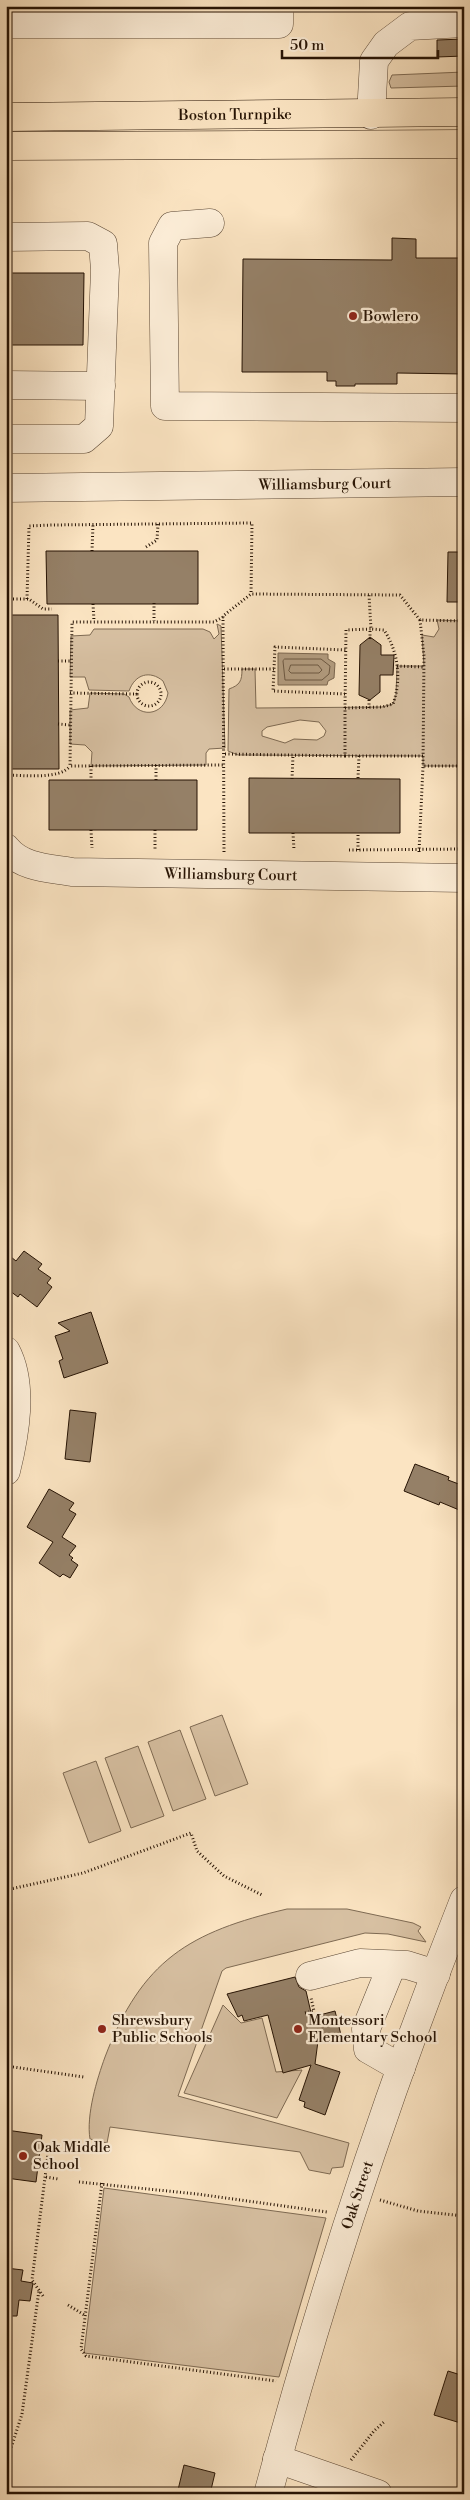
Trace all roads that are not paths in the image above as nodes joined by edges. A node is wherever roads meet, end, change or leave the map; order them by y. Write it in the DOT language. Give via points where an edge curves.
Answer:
graph roads {
  1 [pos="279,6"];
  2 [pos="464,23"];
  3 [pos="6,24"];
  4 [pos="464,112"];
  5 [pos="371,115"];
  6 [pos="6,117"];
  7 [pos="464,144"];
  8 [pos="6,146"];
  9 [pos="210,223"];
  10 [pos="6,237"];
  11 [pos="6,385"];
  12 [pos="101,386"];
  13 [pos="464,408"];
  14 [pos="6,439"];
  15 [pos="464,482"];
  16 [pos="6,488"];
  17 [pos="6,848"];
  18 [pos="464,878"];
  19 [pos="6,1351"];
  20 [pos="6,1471"];
  21 [pos="464,1900"];
  22 [pos="392,1965"];
  23 [pos="436,1974"];
  24 [pos="310,1976"];
  25 [pos="401,2068"];
  26 [pos="277,2459"];
  27 [pos="268,2494"];
  28 [pos="378,2494"];
  1 -- 3 [label="street" via="279,24"];
  2 -- 5 [label="street" via="410,26 386,44 374,61"];
  4 -- 5 [label="highway, Boston Turnpike"];
  5 -- 6 [label="highway, Boston Turnpike"];
  7 -- 8 [label="highway, Boston Turnpike"];
  9 -- 13 [label="street" via="172,226 163,243 165,406"];
  10 -- 12 [label="street" via="88,236 103,244"];
  11 -- 12 [label="street"];
  12 -- 14 [label="street" via="99,426 84,439"];
  15 -- 16 [label="street, Williamsburg Court"];
  17 -- 18 [label="street, Williamsburg Court" via="26,864 72,872"];
  19 -- 20 [label="street" via="14,1378 15,1405"];
  21 -- 23 [label="street, Oak Street"];
  22 -- 23 [label="street"];
  22 -- 24 [label="street" via="360,1963"];
  22 -- 25 [label="street" via="360,2044"];
  23 -- 25 [label="street, Oak Street"];
  25 -- 26 [label="street, Oak Street" via="358,2191"];
  26 -- 27 [label="street, Oak Street"];
  26 -- 28 [label="street"];
}
